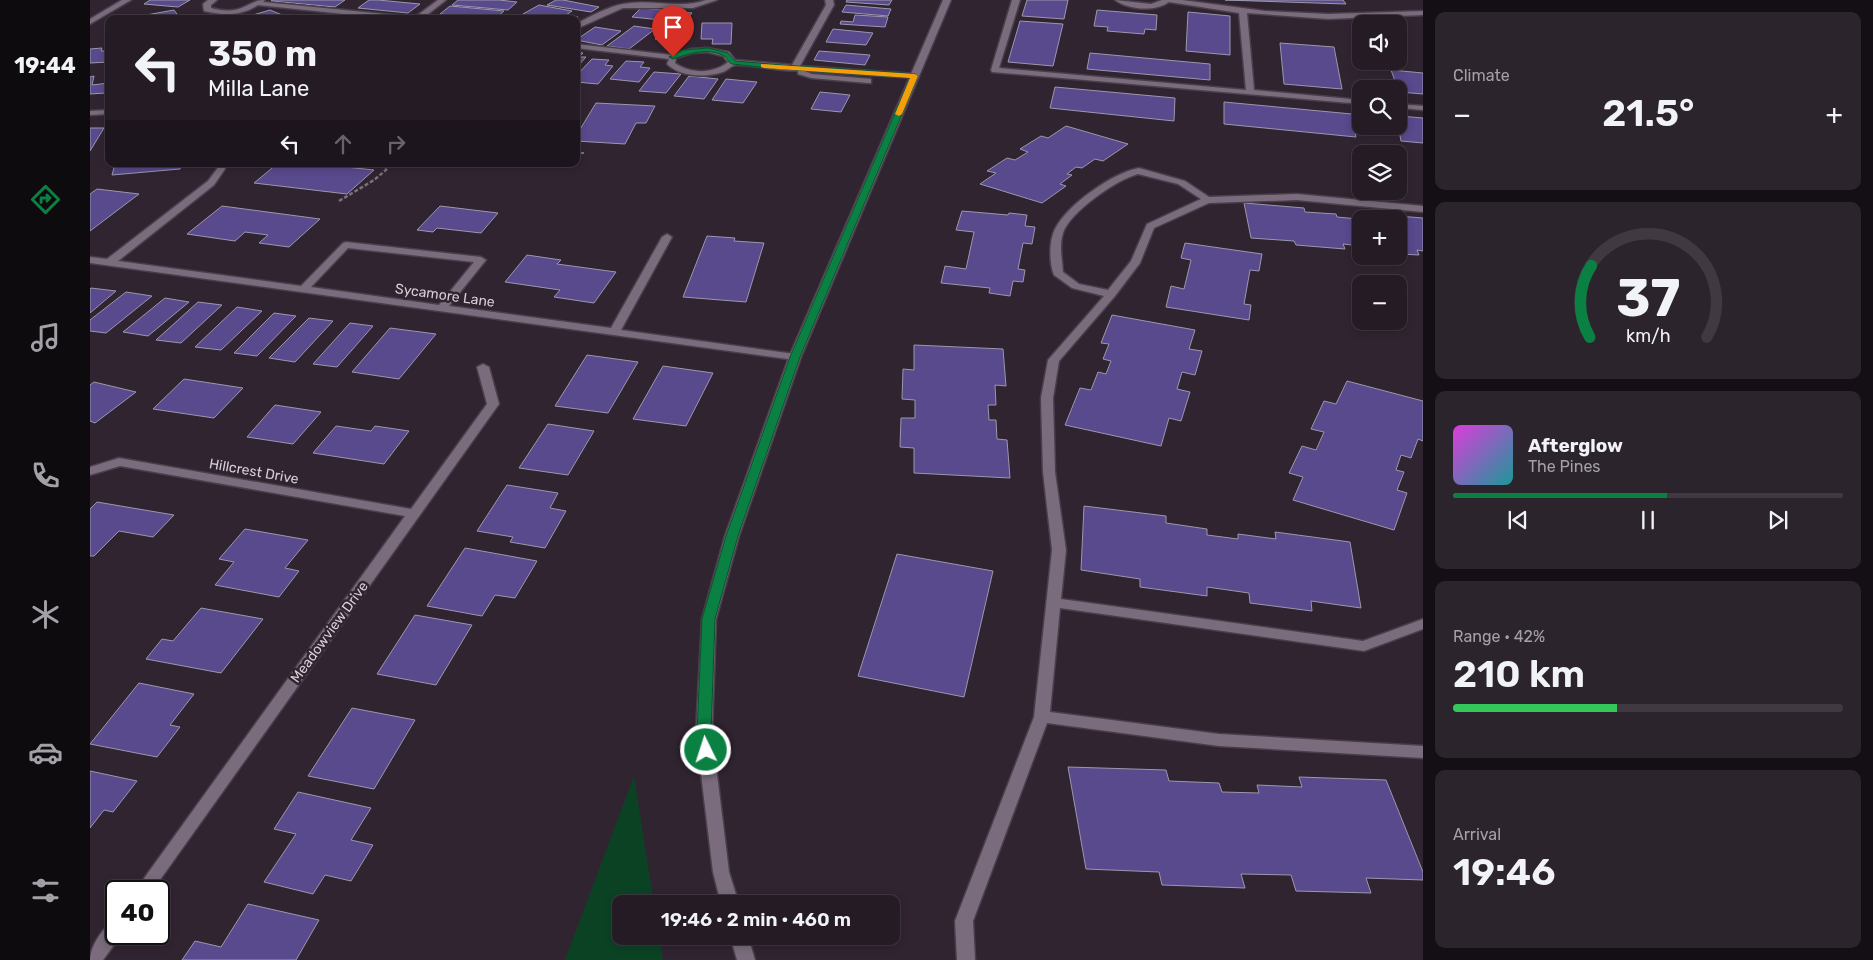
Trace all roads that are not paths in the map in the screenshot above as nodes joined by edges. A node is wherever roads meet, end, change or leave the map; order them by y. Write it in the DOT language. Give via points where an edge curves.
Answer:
graph roads {
  1 [pos="127,0"];
  2 [pos="213,0"];
  3 [pos="442,0"];
  4 [pos="713,0"];
  5 [pos="829,0"];
  6 [pos="947,0"];
  7 [pos="1016,0"];
  8 [pos="1120,0"];
  9 [pos="1169,0"];
  10 [pos="259,2"];
  11 [pos="1243,12"];
  12 [pos="1423,13"];
  13 [pos="379,15"];
  14 [pos="421,15"];
  15 [pos="90,22"];
  16 [pos="580,25"];
  17 [pos="580,46"];
  18 [pos="673,57"];
  19 [pos="732,62"];
  20 [pos="794,69"];
  21 [pos="913,80"];
  22 [pos="1250,92"];
  23 [pos="1352,101"];
  24 [pos="1407,107"];
  25 [pos="1423,108"];
  26 [pos="105,112"];
  27 [pos="90,113"];
  28 [pos="221,167"];
  29 [pos="1207,200"];
  30 [pos="1423,209"];
  31 [pos="668,237"];
  32 [pos="90,260"];
  33 [pos="109,263"];
  34 [pos="304,290"];
  35 [pos="1111,294"];
  36 [pos="442,308"];
  37 [pos="614,332"];
  38 [pos="795,357"];
  39 [pos="483,367"];
  40 [pos="90,471"];
  41 [pos="414,514"];
  42 [pos="1055,603"];
  43 [pos="1423,624"];
  44 [pos="1042,717"];
  45 [pos="1423,752"];
  46 [pos="151,880"];
  47 [pos="727,895"];
  48 [pos="105,944"];
  49 [pos="742,945"];
  50 [pos="94,960"];
  51 [pos="746,960"];
  52 [pos="966,960"];
  1 -- 15 [label="street"];
  2 -- 10 [label="street" via="207,4 207,9 221,12 240,11"];
  3 -- 14 [label="street"];
  4 -- 16 [label="street" via="693,6 627,5"];
  5 -- 20 [label="street" via="830,5"];
  6 -- 21 [label="street"];
  7 -- 22 [label="street" via="996,70"];
  8 -- 9 [label="street" via="1140,6"];
  9 -- 11 [label="street"];
  10 -- 13 [label="street"];
  11 -- 12 [label="street" via="1309,17"];
  11 -- 22 [label="street"];
  17 -- 18 [label="street"];
  18 -- 19 [label="street" via="683,52 708,50 726,54"];
  18 -- 19 [label="street" via="671,64 674,67 698,72 724,69"];
  19 -- 20 [label="street"];
  20 -- 21 [label="street" via="811,76"];
  21 -- 38 [label="street"];
  22 -- 23 [label="street"];
  24 -- 25 [label="street"];
  26 -- 27 [label="street"];
  28 -- 33 [label="street" via="211,183"];
  29 -- 30 [label="street" via="1297,197"];
  29 -- 35 [label="street" via="1150,226 1136,261"];
  29 -- 35 [label="street" via="1194,188 1174,178 1137,170 1087,200 1060,228 1056,250 1058,273 1076,286"];
  31 -- 37 [label="street"];
  32 -- 33 [label="street, Sycamore Lane"];
  33 -- 34 [label="street, Sycamore Lane"];
  34 -- 36 [label="street, Sycamore Lane"];
  34 -- 36 [label="street" via="346,245 481,260"];
  35 -- 42 [label="street" via="1054,360 1052,370 1047,398 1049,472 1059,550"];
  36 -- 37 [label="street, Sycamore Lane"];
  37 -- 38 [label="street, Sycamore Lane"];
  38 -- 47 [label="street" via="732,536 709,619 704,733 720,872"];
  39 -- 41 [label="street, Meadowview Drive" via="493,404"];
  40 -- 41 [label="street, Hillcrest Drive" via="119,462"];
  41 -- 46 [label="street, Meadowview Drive"];
  42 -- 43 [label="street" via="1364,646"];
  42 -- 44 [label="street"];
  44 -- 45 [label="street" via="1219,740"];
  44 -- 52 [label="street" via="964,920"];
  48 -- 50 [label="street"];
  49 -- 51 [label="street"];
}
